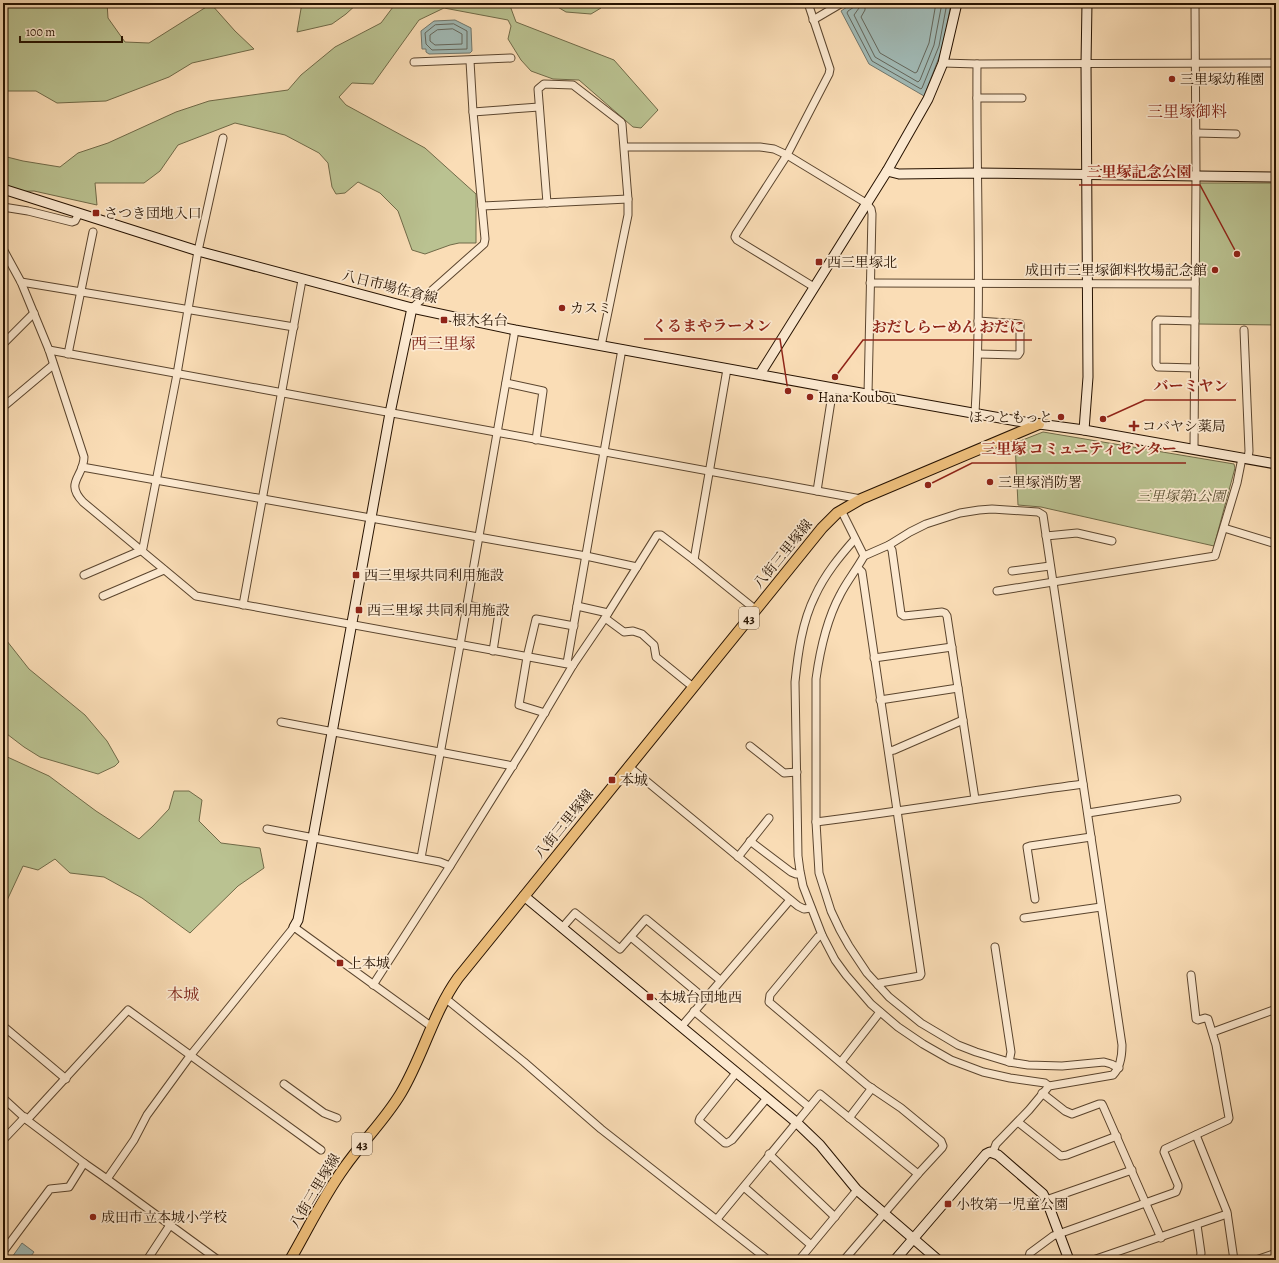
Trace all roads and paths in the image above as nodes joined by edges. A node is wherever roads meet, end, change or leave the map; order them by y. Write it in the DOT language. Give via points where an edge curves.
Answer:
graph roads {
  1 [pos="808,3"];
  2 [pos="842,3"];
  3 [pos="957,3"];
  4 [pos="1088,3"];
  5 [pos="1195,3"];
  6 [pos="813,20"];
  7 [pos="512,58"];
  8 [pos="470,61"];
  9 [pos="414,62"];
  10 [pos="943,63"];
  11 [pos="1195,63"];
  12 [pos="1276,63"];
  13 [pos="977,64"];
  14 [pos="1086,64"];
  15 [pos="977,98"];
  16 [pos="1022,98"];
  17 [pos="539,107"];
  18 [pos="473,112"];
  19 [pos="1196,133"];
  20 [pos="1236,134"];
  21 [pos="223,138"];
  22 [pos="625,147"];
  23 [pos="787,155"];
  24 [pos="887,171"];
  25 [pos="977,173"];
  26 [pos="1088,175"];
  27 [pos="1196,176"];
  28 [pos="1276,177"];
  29 [pos="3,188"];
  30 [pos="628,199"];
  31 [pos="547,203"];
  32 [pos="866,203"];
  33 [pos="482,206"];
  34 [pos="3,208"];
  35 [pos="79,213"];
  36 [pos="93,232"];
  37 [pos="3,249"];
  38 [pos="198,251"];
  39 [pos="302,280"];
  40 [pos="21,282"];
  41 [pos="870,283"];
  42 [pos="979,284"];
  43 [pos="1088,284"];
  44 [pos="1195,284"];
  45 [pos="814,287"];
  46 [pos="81,292"];
  47 [pos="412,308"];
  48 [pos="188,309"];
  49 [pos="34,313"];
  50 [pos="978,321"];
  51 [pos="1195,321"];
  52 [pos="294,327"];
  53 [pos="515,330"];
  54 [pos="1244,330"];
  55 [pos="3,344"];
  56 [pos="601,346"];
  57 [pos="622,349"];
  58 [pos="49,350"];
  59 [pos="68,354"];
  60 [pos="978,354"];
  61 [pos="53,365"];
  62 [pos="1195,368"];
  63 [pos="727,369"];
  64 [pos="177,374"];
  65 [pos="760,374"];
  66 [pos="506,382"];
  67 [pos="833,388"];
  68 [pos="282,393"];
  69 [pos="868,394"];
  70 [pos="3,407"];
  71 [pos="390,413"];
  72 [pos="975,413"];
  73 [pos="1039,424"];
  74 [pos="1084,430"];
  75 [pos="497,433"];
  76 [pos="536,440"];
  77 [pos="1194,449"];
  78 [pos="604,452"];
  79 [pos="1245,458"];
  80 [pos="1276,464"];
  81 [pos="82,467"];
  82 [pos="710,472"];
  83 [pos="156,480"];
  84 [pos="817,491"];
  85 [pos="263,499"];
  86 [pos="860,499"];
  87 [pos="841,510"];
  88 [pos="370,518"];
  89 [pos="1224,528"];
  90 [pos="1046,536"];
  91 [pos="479,537"];
  92 [pos="855,539"];
  93 [pos="1112,541"];
  94 [pos="1276,544"];
  95 [pos="889,545"];
  96 [pos="140,551"];
  97 [pos="586,556"];
  98 [pos="864,556"];
  99 [pos="694,560"];
  100 [pos="1050,566"];
  101 [pos="637,567"];
  102 [pos="858,568"];
  103 [pos="164,570"];
  104 [pos="1012,571"];
  105 [pos="84,575"];
  106 [pos="1053,583"];
  107 [pos="997,591"];
  108 [pos="103,596"];
  109 [pos="244,605"];
  110 [pos="467,605"];
  111 [pos="577,606"];
  112 [pos="756,610"];
  113 [pos="607,616"];
  114 [pos="351,625"];
  115 [pos="574,626"];
  116 [pos="460,645"];
  117 [pos="952,647"];
  118 [pos="493,651"];
  119 [pos="528,657"];
  120 [pos="874,658"];
  121 [pos="570,664"];
  122 [pos="694,687"];
  123 [pos="958,688"];
  124 [pos="880,700"];
  125 [pos="545,713"];
  126 [pos="963,720"];
  127 [pos="281,722"];
  128 [pos="331,731"];
  129 [pos="750,746"];
  130 [pos="888,751"];
  131 [pos="440,752"];
  132 [pos="513,766"];
  133 [pos="628,766"];
  134 [pos="797,772"];
  135 [pos="1083,784"];
  136 [pos="975,799"];
  137 [pos="1177,799"];
  138 [pos="896,812"];
  139 [pos="1088,813"];
  140 [pos="769,818"];
  141 [pos="816,822"];
  142 [pos="266,828"];
  143 [pos="1091,837"];
  144 [pos="312,838"];
  145 [pos="750,841"];
  146 [pos="738,857"];
  147 [pos="421,858"];
  148 [pos="450,866"];
  149 [pos="800,874"];
  150 [pos="524,896"];
  151 [pos="1035,898"];
  152 [pos="790,900"];
  153 [pos="1102,907"];
  154 [pos="811,908"];
  155 [pos="1024,918"];
  156 [pos="294,927"];
  157 [pos="562,928"];
  158 [pos="822,935"];
  159 [pos="631,937"];
  160 [pos="995,947"];
  161 [pos="1191,975"];
  162 [pos="720,980"];
  163 [pos="373,985"];
  164 [pos="878,986"];
  165 [pos="445,998"];
  166 [pos="705,999"];
  167 [pos="1276,1009"];
  168 [pos="694,1011"];
  169 [pos="880,1012"];
  170 [pos="3,1026"];
  171 [pos="432,1027"];
  172 [pos="681,1027"];
  173 [pos="1213,1032"];
  174 [pos="190,1056"];
  175 [pos="841,1062"];
  176 [pos="1009,1062"];
  177 [pos="1119,1068"];
  178 [pos="736,1073"];
  179 [pos="66,1079"];
  180 [pos="284,1084"];
  181 [pos="1049,1086"];
  182 [pos="872,1088"];
  183 [pos="1042,1093"];
  184 [pos="3,1098"];
  185 [pos="767,1098"];
  186 [pos="809,1107"];
  187 [pos="26,1118"];
  188 [pos="337,1118"];
  189 [pos="849,1118"];
  190 [pos="796,1122"];
  191 [pos="1018,1122"];
  192 [pos="1196,1135"];
  193 [pos="1117,1136"];
  194 [pos="3,1140"];
  195 [pos="321,1150"];
  196 [pos="993,1152"];
  197 [pos="770,1154"];
  198 [pos="84,1163"];
  199 [pos="1132,1170"];
  200 [pos="918,1174"];
  201 [pos="107,1179"];
  202 [pos="744,1186"];
  203 [pos="857,1190"];
  204 [pos="1046,1200"];
  205 [pos="1146,1203"];
  206 [pos="885,1214"];
  207 [pos="1227,1214"];
  208 [pos="835,1217"];
  209 [pos="717,1220"];
  210 [pos="170,1225"];
  211 [pos="1197,1225"];
  212 [pos="1059,1234"];
  213 [pos="1161,1238"];
  214 [pos="914,1239"];
  215 [pos="811,1245"];
  216 [pos="3,1252"];
  217 [pos="1276,1253"];
  218 [pos="148,1260"];
  219 [pos="218,1260"];
  220 [pos="290,1260"];
  221 [pos="768,1260"];
  222 [pos="799,1260"];
  223 [pos="844,1260"];
  224 [pos="896,1260"];
  225 [pos="938,1260"];
  226 [pos="1028,1260"];
  227 [pos="1069,1260"];
  228 [pos="1093,1260"];
  229 [pos="1200,1260"];
  230 [pos="1234,1260"];
  231 [pos="1256,1260"];
  1 -- 6 [label="street"];
  2 -- 6 [label="street"];
  3 -- 10 [label="street"];
  4 -- 14 [label="street"];
  5 -- 11 [label="street"];
  6 -- 23 [label="street" via="830,69"];
  7 -- 8 [label="street"];
  8 -- 9 [label="street"];
  8 -- 18 [label="street"];
  10 -- 13 [label="street"];
  10 -- 24 [label="street" via="928,99"];
  11 -- 12 [label="street"];
  11 -- 14 [label="street"];
  11 -- 19 [label="street"];
  13 -- 14 [label="street"];
  13 -- 15 [label="street"];
  14 -- 26 [label="street"];
  15 -- 16 [label="street"];
  15 -- 25 [label="street"];
  17 -- 18 [label="street"];
  17 -- 22 [label="street" via="538,89 544,84 573,85 621,122"];
  17 -- 31 [label="street"];
  18 -- 33 [label="street"];
  19 -- 20 [label="street"];
  19 -- 27 [label="street"];
  21 -- 38 [label="street"];
  22 -- 23 [label="street" via="760,147"];
  22 -- 30 [label="street"];
  23 -- 32 [label="street"];
  23 -- 45 [label="street" via="735,237 736,240"];
  24 -- 25 [label="street" via="899,174"];
  24 -- 32 [label="street"];
  25 -- 26 [label="street"];
  25 -- 42 [label="street"];
  26 -- 27 [label="street"];
  26 -- 43 [label="street"];
  27 -- 28 [label="street"];
  27 -- 44 [label="street"];
  29 -- 35 [label="street, 八日市場佐倉線"];
  30 -- 31 [label="street"];
  30 -- 56 [label="street" via="628,215"];
  31 -- 33 [label="street"];
  32 -- 41 [label="street" via="872,214"];
  32 -- 45 [label="street"];
  33 -- 47 [label="street" via="484,244"];
  34 -- 35 [label="street" via="28,211 72,222"];
  35 -- 38 [label="street, 八日市場佐倉線"];
  36 -- 46 [label="street"];
  37 -- 40 [label="street"];
  38 -- 39 [label="street, 八日市場佐倉線"];
  38 -- 48 [label="street"];
  39 -- 47 [label="street, 八日市場佐倉線"];
  39 -- 52 [label="street"];
  40 -- 46 [label="street"];
  40 -- 49 [label="street"];
  41 -- 42 [label="street"];
  41 -- 69 [label="street"];
  42 -- 43 [label="street"];
  42 -- 50 [label="street"];
  43 -- 44 [label="street"];
  43 -- 74 [label="street" via="1088,377"];
  44 -- 51 [label="street"];
  45 -- 65 [label="street"];
  46 -- 48 [label="street"];
  46 -- 59 [label="street"];
  47 -- 53 [label="street, 八日市場佐倉線"];
  47 -- 71 [label="street"];
  48 -- 52 [label="street"];
  48 -- 64 [label="street"];
  49 -- 55 [label="street"];
  49 -- 58 [label="street"];
  50 -- 60 [label="street"];
  50 -- 60 [label="street" via="1020,324 1018,354"];
  51 -- 62 [label="street"];
  51 -- 62 [label="street" via="1156,322 1156,364 1158,367"];
  52 -- 68 [label="street"];
  53 -- 56 [label="street, 八日市場佐倉線"];
  53 -- 66 [label="street"];
  54 -- 79 [label="street" via="1249,451"];
  56 -- 57 [label="street, 八日市場佐倉線"];
  57 -- 63 [label="street, 八日市場佐倉線"];
  57 -- 78 [label="street"];
  58 -- 59 [label="street"];
  58 -- 61 [label="street"];
  59 -- 64 [label="street"];
  60 -- 72 [label="street"];
  61 -- 70 [label="street"];
  61 -- 81 [label="street" via="84,457"];
  62 -- 77 [label="street"];
  63 -- 65 [label="street, 八日市場佐倉線"];
  63 -- 82 [label="street"];
  64 -- 68 [label="street"];
  64 -- 83 [label="street"];
  65 -- 67 [label="street, 八日市場佐倉線"];
  66 -- 75 [label="street"];
  66 -- 76 [label="street" via="543,391"];
  67 -- 69 [label="street, 八日市場佐倉線"];
  67 -- 84 [label="street"];
  68 -- 71 [label="street"];
  68 -- 85 [label="street"];
  69 -- 72 [label="street, 八日市場佐倉線"];
  71 -- 75 [label="street"];
  71 -- 88 [label="street"];
  72 -- 73 [label="street, 八日市場佐倉線"];
  73 -- 74 [label="street, 八日市場佐倉線"];
  73 -- 86 [label="main road, 八街三里塚線 / 43"];
  74 -- 77 [label="street, 八日市場佐倉線"];
  75 -- 76 [label="street"];
  75 -- 91 [label="street"];
  76 -- 78 [label="street"];
  77 -- 79 [label="street, 八日市場佐倉線"];
  78 -- 82 [label="street"];
  78 -- 97 [label="street"];
  79 -- 80 [label="street, 八日市場佐倉線"];
  79 -- 89 [label="street"];
  81 -- 83 [label="street"];
  81 -- 96 [label="street" via="74,485 76,494"];
  82 -- 84 [label="street"];
  82 -- 99 [label="street"];
  83 -- 85 [label="street"];
  83 -- 96 [label="street" via="143,548"];
  84 -- 86 [label="street"];
  85 -- 88 [label="street"];
  85 -- 109 [label="street"];
  86 -- 87 [label="main road, 八街三里塚線 / 43"];
  87 -- 92 [label="street"];
  87 -- 112 [label="main road, 八街三里塚線 / 43" via="822,528"];
  88 -- 91 [label="street"];
  88 -- 114 [label="street"];
  89 -- 94 [label="street"];
  89 -- 106 [label="street" via="1215,556"];
  90 -- 93 [label="street" via="1077,533"];
  90 -- 95 [label="street" via="1043,515 1038,512 978,510 926,524"];
  90 -- 100 [label="street"];
  91 -- 97 [label="street"];
  91 -- 110 [label="street"];
  92 -- 98 [label="street"];
  92 -- 134 [label="street" via="836,561 814,596 800,647 795,682"];
  95 -- 98 [label="street"];
  95 -- 117 [label="street" via="892,550 902,614 904,616 945,613"];
  96 -- 103 [label="street"];
  96 -- 105 [label="street"];
  97 -- 101 [label="street"];
  97 -- 111 [label="street"];
  98 -- 102 [label="street"];
  99 -- 101 [label="street" via="661,535 657,535"];
  99 -- 112 [label="street"];
  100 -- 104 [label="street"];
  100 -- 106 [label="street"];
  101 -- 113 [label="street"];
  102 -- 120 [label="street" via="862,572"];
  102 -- 141 [label="street" via="833,609 819,659 816,679"];
  103 -- 108 [label="street"];
  103 -- 109 [label="street" via="196,596"];
  106 -- 107 [label="street"];
  106 -- 135 [label="street"];
  109 -- 114 [label="street"];
  110 -- 116 [label="street"];
  110 -- 118 [label="street" via="499,612"];
  111 -- 113 [label="street"];
  111 -- 115 [label="street"];
  112 -- 122 [label="main road, 八街三里塚線 / 43"];
  113 -- 121 [label="street"];
  113 -- 122 [label="street" via="624,632 642,634 654,645 656,657"];
  114 -- 116 [label="street"];
  114 -- 128 [label="street"];
  115 -- 119 [label="street" via="536,619"];
  115 -- 121 [label="street"];
  116 -- 118 [label="street"];
  116 -- 131 [label="street"];
  117 -- 120 [label="street"];
  117 -- 123 [label="street"];
  118 -- 119 [label="street"];
  119 -- 121 [label="street"];
  119 -- 125 [label="street" via="519,705"];
  120 -- 124 [label="street"];
  121 -- 125 [label="street"];
  122 -- 133 [label="main road, 八街三里塚線 / 43"];
  123 -- 124 [label="street"];
  123 -- 126 [label="street"];
  124 -- 130 [label="street"];
  125 -- 132 [label="street"];
  126 -- 130 [label="street"];
  126 -- 136 [label="street"];
  127 -- 128 [label="street"];
  128 -- 131 [label="street"];
  128 -- 144 [label="street"];
  129 -- 134 [label="street" via="784,773"];
  130 -- 138 [label="street"];
  131 -- 132 [label="street"];
  131 -- 147 [label="street"];
  132 -- 148 [label="street"];
  133 -- 146 [label="street"];
  133 -- 150 [label="main road, 八街三里塚線 / 43"];
  134 -- 149 [label="street"];
  135 -- 136 [label="street"];
  135 -- 139 [label="street"];
  136 -- 138 [label="street"];
  137 -- 139 [label="street"];
  138 -- 141 [label="street"];
  138 -- 164 [label="street" via="921,974 880,983"];
  139 -- 143 [label="street"];
  140 -- 145 [label="street"];
  141 -- 164 [label="street" via="819,873 832,911 849,946"];
  142 -- 144 [label="street"];
  143 -- 151 [label="street" via="1028,847"];
  143 -- 153 [label="street"];
  144 -- 147 [label="street"];
  144 -- 156 [label="street" via="298,920"];
  145 -- 146 [label="street"];
  145 -- 149 [label="street" via="791,872"];
  146 -- 152 [label="street"];
  147 -- 148 [label="street"];
  148 -- 163 [label="street"];
  149 -- 154 [label="street"];
  150 -- 157 [label="street"];
  150 -- 165 [label="main road, 八街三里塚線 / 43"];
  152 -- 154 [label="street" via="800,908"];
  152 -- 162 [label="street"];
  153 -- 155 [label="street"];
  153 -- 177 [label="street" via="1122,1045"];
  154 -- 158 [label="street"];
  156 -- 163 [label="street"];
  156 -- 174 [label="street"];
  157 -- 159 [label="street" via="575,913 620,950"];
  157 -- 172 [label="street"];
  158 -- 169 [label="street" via="846,975"];
  158 -- 175 [label="street" via="768,1000"];
  159 -- 162 [label="street" via="646,919"];
  159 -- 166 [label="street"];
  160 -- 176 [label="street" via="1011,1052"];
  161 -- 173 [label="street" via="1196,1019 1207,1018"];
  162 -- 166 [label="street"];
  163 -- 171 [label="street"];
  164 -- 176 [label="street" via="905,1011 942,1036 976,1052"];
  165 -- 171 [label="main road, 八街三里塚線 / 43"];
  165 -- 209 [label="street" via="601,1129"];
  166 -- 168 [label="street"];
  167 -- 173 [label="street"];
  168 -- 172 [label="street"];
  168 -- 186 [label="street"];
  169 -- 175 [label="street"];
  169 -- 181 [label="street" via="923,1044 951,1060 983,1072 1045,1083"];
  170 -- 179 [label="street"];
  171 -- 220 [label="main road, 八街三里塚線 / 43" via="401,1093 343,1168"];
  172 -- 178 [label="street"];
  173 -- 192 [label="street" via="1229,1118"];
  174 -- 179 [label="street" via="128,1010"];
  174 -- 195 [label="street"];
  174 -- 201 [label="street" via="147,1115 134,1140"];
  175 -- 182 [label="street"];
  176 -- 177 [label="street" via="1052,1066 1104,1062"];
  177 -- 181 [label="street" via="1110,1076"];
  178 -- 185 [label="street"];
  178 -- 185 [label="street" via="699,1121 725,1143 732,1140"];
  179 -- 187 [label="street"];
  180 -- 188 [label="street" via="324,1113"];
  181 -- 183 [label="street"];
  182 -- 189 [label="street"];
  182 -- 200 [label="street" via="941,1141 942,1148"];
  183 -- 191 [label="street"];
  183 -- 193 [label="street" via="1064,1111 1072,1114 1102,1104"];
  184 -- 187 [label="street"];
  185 -- 190 [label="street"];
  186 -- 189 [label="street" via="820,1094"];
  186 -- 190 [label="street"];
  187 -- 194 [label="street"];
  187 -- 198 [label="street"];
  189 -- 200 [label="street"];
  190 -- 197 [label="street"];
  190 -- 203 [label="street" via="820,1145"];
  191 -- 193 [label="street" via="1061,1156"];
  191 -- 196 [label="street" via="996,1144"];
  192 -- 205 [label="street" via="1165,1149 1178,1185 1177,1190"];
  192 -- 207 [label="street"];
  193 -- 199 [label="street"];
  196 -- 204 [label="street" via="1039,1189"];
  196 -- 214 [label="street" via="986,1154"];
  197 -- 202 [label="street"];
  197 -- 208 [label="street"];
  198 -- 201 [label="street"];
  198 -- 216 [label="street" via="69,1187 50,1189"];
  199 -- 204 [label="street"];
  199 -- 205 [label="street"];
  200 -- 206 [label="street"];
  201 -- 210 [label="street"];
  202 -- 209 [label="street"];
  202 -- 215 [label="street"];
  203 -- 206 [label="street"];
  203 -- 208 [label="street"];
  204 -- 212 [label="street"];
  205 -- 212 [label="street"];
  205 -- 213 [label="street"];
  206 -- 214 [label="street"];
  206 -- 223 [label="street"];
  207 -- 211 [label="street"];
  207 -- 230 [label="street"];
  208 -- 215 [label="street"];
  209 -- 221 [label="street"];
  210 -- 218 [label="street"];
  210 -- 219 [label="street"];
  211 -- 213 [label="street"];
  211 -- 229 [label="street"];
  212 -- 226 [label="street" via="1049,1238 1030,1253"];
  212 -- 227 [label="street"];
  213 -- 228 [label="street"];
  214 -- 224 [label="street"];
  214 -- 225 [label="street"];
  215 -- 222 [label="street"];
  217 -- 231 [label="street"];
}
